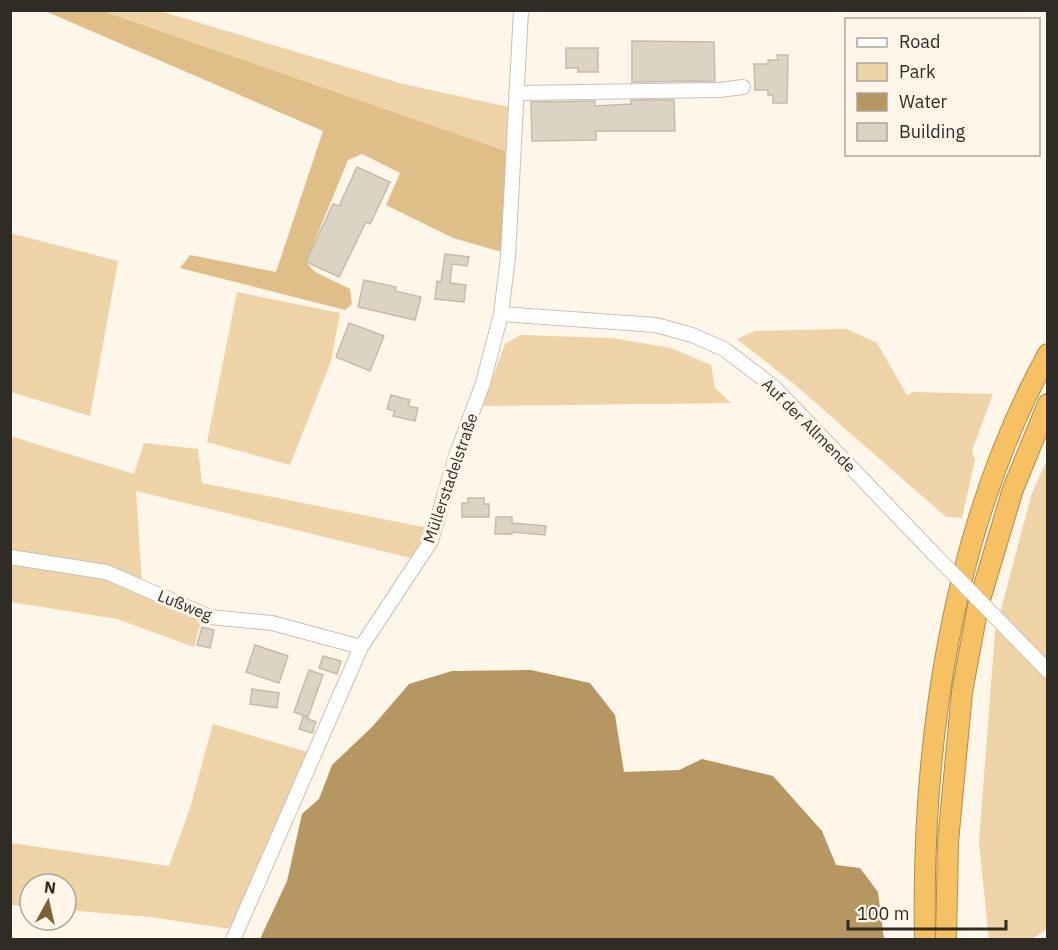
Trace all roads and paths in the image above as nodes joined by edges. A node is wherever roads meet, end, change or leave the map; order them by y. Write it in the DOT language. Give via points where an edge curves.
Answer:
graph roads {
  1 [pos="521,10"];
  2 [pos="743,87"];
  3 [pos="516,93"];
  4 [pos="501,315"];
  5 [pos="1047,354"];
  6 [pos="1047,404"];
  7 [pos="10,557"];
  8 [pos="361,647"];
  9 [pos="1047,671"];
  10 [pos="233,939"];
  11 [pos="926,939"];
  12 [pos="946,939"];
  1 -- 3 [label="street, Müllerstadelstraße"];
  2 -- 3 [label="street"];
  3 -- 4 [label="street, Müllerstadelstraße" via="508,257"];
  4 -- 8 [label="street, Müllerstadelstraße" via="431,541"];
  4 -- 9 [label="street, Auf der Allmende, bridge" via="656,325 724,349 774,387"];
  5 -- 11 [label="highway" via="991,482 957,599 938,698 926,842"];
  6 -- 12 [label="highway" via="1013,489 978,606 962,693 948,842"];
  7 -- 8 [label="street, Lußweg" via="106,572 210,618 272,623"];
  8 -- 10 [label="street, Müllerstadelstraße"];
}
